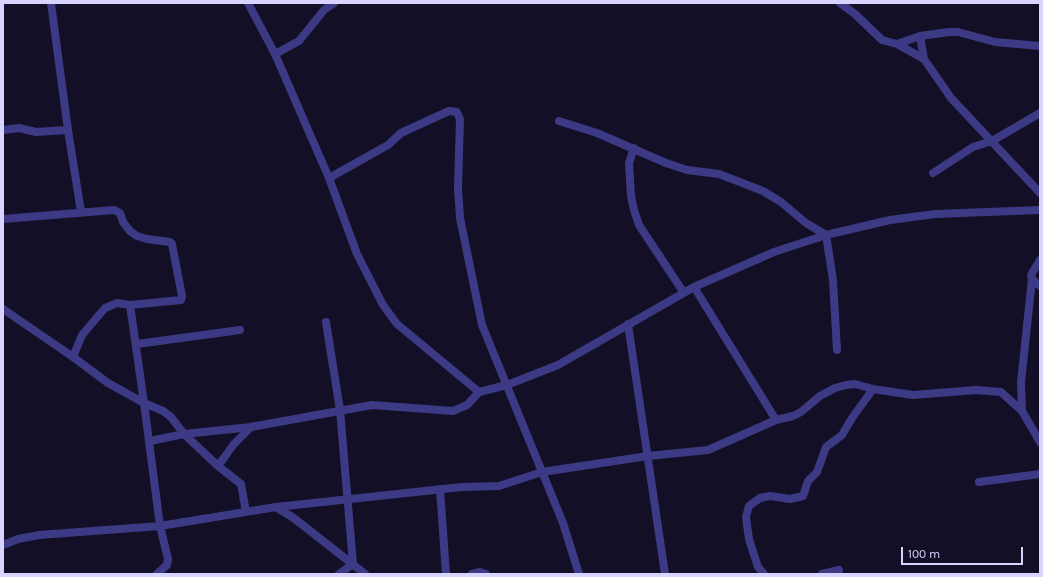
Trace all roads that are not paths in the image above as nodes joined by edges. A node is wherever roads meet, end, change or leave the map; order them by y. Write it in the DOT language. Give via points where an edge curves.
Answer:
graph roads {
  1 [pos="51,3"];
  2 [pos="248,3"];
  3 [pos="334,3"];
  4 [pos="840,3"];
  5 [pos="920,36"];
  6 [pos="897,44"];
  7 [pos="1040,46"];
  8 [pos="275,54"];
  9 [pos="924,59"];
  10 [pos="1040,113"];
  11 [pos="559,121"];
  12 [pos="3,130"];
  13 [pos="68,130"];
  14 [pos="992,140"];
  15 [pos="634,148"];
  16 [pos="933,173"];
  17 [pos="329,178"];
  18 [pos="1040,193"];
  19 [pos="1040,210"];
  20 [pos="81,212"];
  21 [pos="3,219"];
  22 [pos="826,235"];
  23 [pos="1040,260"];
  24 [pos="1032,279"];
  25 [pos="1040,286"];
  26 [pos="694,287"];
  27 [pos="684,293"];
  28 [pos="130,305"];
  29 [pos="3,309"];
  30 [pos="326,322"];
  31 [pos="628,324"];
  32 [pos="240,330"];
  33 [pos="137,344"];
  34 [pos="837,350"];
  35 [pos="73,357"];
  36 [pos="507,385"];
  37 [pos="873,389"];
  38 [pos="479,392"];
  39 [pos="144,403"];
  40 [pos="340,410"];
  41 [pos="1022,411"];
  42 [pos="776,420"];
  43 [pos="251,427"];
  44 [pos="184,434"];
  45 [pos="150,441"];
  46 [pos="1040,442"];
  47 [pos="648,456"];
  48 [pos="218,466"];
  49 [pos="542,472"];
  50 [pos="1040,474"];
  51 [pos="980,482"];
  52 [pos="440,489"];
  53 [pos="348,498"];
  54 [pos="276,507"];
  55 [pos="246,512"];
  56 [pos="160,526"];
  57 [pos="3,545"];
  58 [pos="353,564"];
  59 [pos="839,570"];
  60 [pos="157,574"];
  61 [pos="339,574"];
  62 [pos="365,574"];
  63 [pos="446,574"];
  64 [pos="472,574"];
  65 [pos="486,574"];
  66 [pos="579,574"];
  67 [pos="665,574"];
  68 [pos="764,574"];
  69 [pos="822,574"];
  1 -- 13 [label="street"];
  2 -- 8 [label="street"];
  3 -- 8 [label="street" via="324,10 299,41"];
  4 -- 6 [label="street" via="882,40"];
  5 -- 6 [label="street"];
  5 -- 7 [label="street" via="958,32 995,42"];
  5 -- 9 [label="street"];
  6 -- 9 [label="street"];
  8 -- 17 [label="street"];
  9 -- 14 [label="street" via="951,98"];
  10 -- 14 [label="street"];
  11 -- 15 [label="street"];
  12 -- 13 [label="street"];
  13 -- 20 [label="street"];
  14 -- 16 [label="street" via="973,147"];
  14 -- 18 [label="street"];
  15 -- 22 [label="street" via="666,163 687,170 719,174 763,191"];
  15 -- 27 [label="street" via="629,163 631,196 639,225"];
  17 -- 36 [label="street" via="388,145 402,132 449,111 457,112 460,119 460,218 482,325"];
  17 -- 38 [label="street" via="357,254 388,312 397,324"];
  19 -- 22 [label="street" via="935,214"];
  20 -- 21 [label="street"];
  20 -- 28 [label="street" via="114,210 120,213 126,226 137,236 172,244 181,300"];
  22 -- 26 [label="street" via="774,252"];
  22 -- 34 [label="street" via="833,280"];
  23 -- 24 [label="street" via="1031,275"];
  24 -- 25 [label="street"];
  24 -- 41 [label="street" via="1021,382"];
  26 -- 27 [label="street"];
  26 -- 42 [label="street"];
  27 -- 31 [label="street"];
  28 -- 33 [label="street"];
  28 -- 35 [label="street" via="117,303 105,308 82,335"];
  29 -- 35 [label="street"];
  30 -- 40 [label="street"];
  31 -- 36 [label="street" via="558,365"];
  31 -- 47 [label="street"];
  32 -- 33 [label="street"];
  33 -- 39 [label="street"];
  35 -- 39 [label="street" via="108,383"];
  36 -- 38 [label="street"];
  36 -- 49 [label="street"];
  37 -- 41 [label="street" via="926,395 992,390 1002,392"];
  37 -- 42 [label="street" via="855,384 835,388 820,396 801,412"];
  37 -- 68 [label="street" via="842,435 826,447 817,472 808,481 803,496 790,499 770,496 760,498 749,506 746,517 749,539 758,567"];
  38 -- 40 [label="street" via="467,405 453,411 372,404"];
  39 -- 44 [label="street" via="171,417"];
  39 -- 45 [label="street"];
  40 -- 43 [label="street"];
  40 -- 53 [label="street"];
  41 -- 46 [label="street"];
  42 -- 47 [label="street" via="708,450"];
  43 -- 44 [label="street"];
  43 -- 48 [label="street"];
  44 -- 45 [label="street"];
  44 -- 48 [label="street"];
  45 -- 56 [label="street"];
  47 -- 49 [label="street"];
  47 -- 67 [label="street"];
  48 -- 55 [label="street" via="241,484"];
  49 -- 52 [label="street" via="499,486"];
  49 -- 66 [label="street" via="563,523"];
  50 -- 51 [label="street"];
  52 -- 53 [label="street"];
  52 -- 63 [label="street"];
  53 -- 54 [label="street"];
  53 -- 58 [label="street"];
  54 -- 55 [label="street"];
  54 -- 58 [label="street"];
  55 -- 56 [label="street"];
  56 -- 57 [label="street" via="39,535"];
  56 -- 60 [label="street" via="168,558 167,565"];
  58 -- 61 [label="street"];
  58 -- 62 [label="street"];
  59 -- 69 [label="street"];
  64 -- 65 [label="street"];
}
